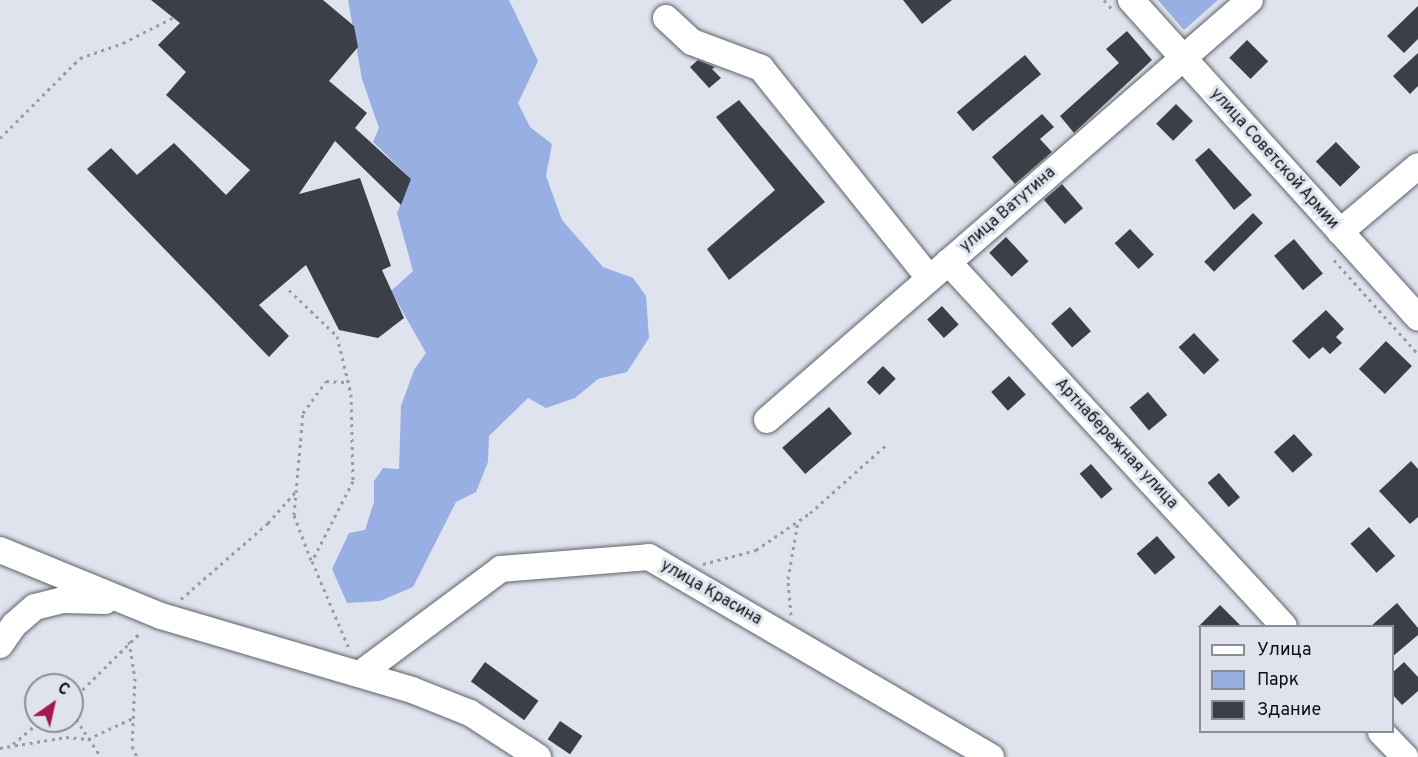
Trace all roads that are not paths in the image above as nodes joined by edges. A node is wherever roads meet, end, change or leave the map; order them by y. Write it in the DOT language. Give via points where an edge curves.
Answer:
graph roads {
  1 [pos="1131,0"];
  2 [pos="1250,0"];
  3 [pos="666,18"];
  4 [pos="1182,59"];
  5 [pos="1418,166"];
  6 [pos="1340,232"];
  7 [pos="938,270"];
  8 [pos="1418,318"];
  9 [pos="767,420"];
  10 [pos="0,550"];
  11 [pos="127,604"];
  12 [pos="1282,625"];
  13 [pos="0,645"];
  14 [pos="360,675"];
  15 [pos="1382,733"];
  16 [pos="538,757"];
  17 [pos="992,757"];
  18 [pos="1405,757"];
  1 -- 4 [label="street, улица Советской Армии"];
  2 -- 4 [label="street, улица Ватутина"];
  3 -- 7 [label="street, Артнабережная улица" via="692,42 761,68"];
  4 -- 6 [label="street, улица Советской Армии"];
  4 -- 7 [label="street, улица Ватутина"];
  5 -- 6 [label="street"];
  6 -- 8 [label="street, улица Советской Армии"];
  7 -- 9 [label="street, улица Ватутина"];
  7 -- 12 [label="street, Артнабережная улица"];
  10 -- 11 [label="street"];
  11 -- 13 [label="street" via="63,600 35,608 14,625"];
  11 -- 14 [label="street"];
  14 -- 16 [label="street" via="470,713"];
  14 -- 17 [label="street, улица Красина" via="501,569 649,557"];
  15 -- 18 [label="street"];
}
